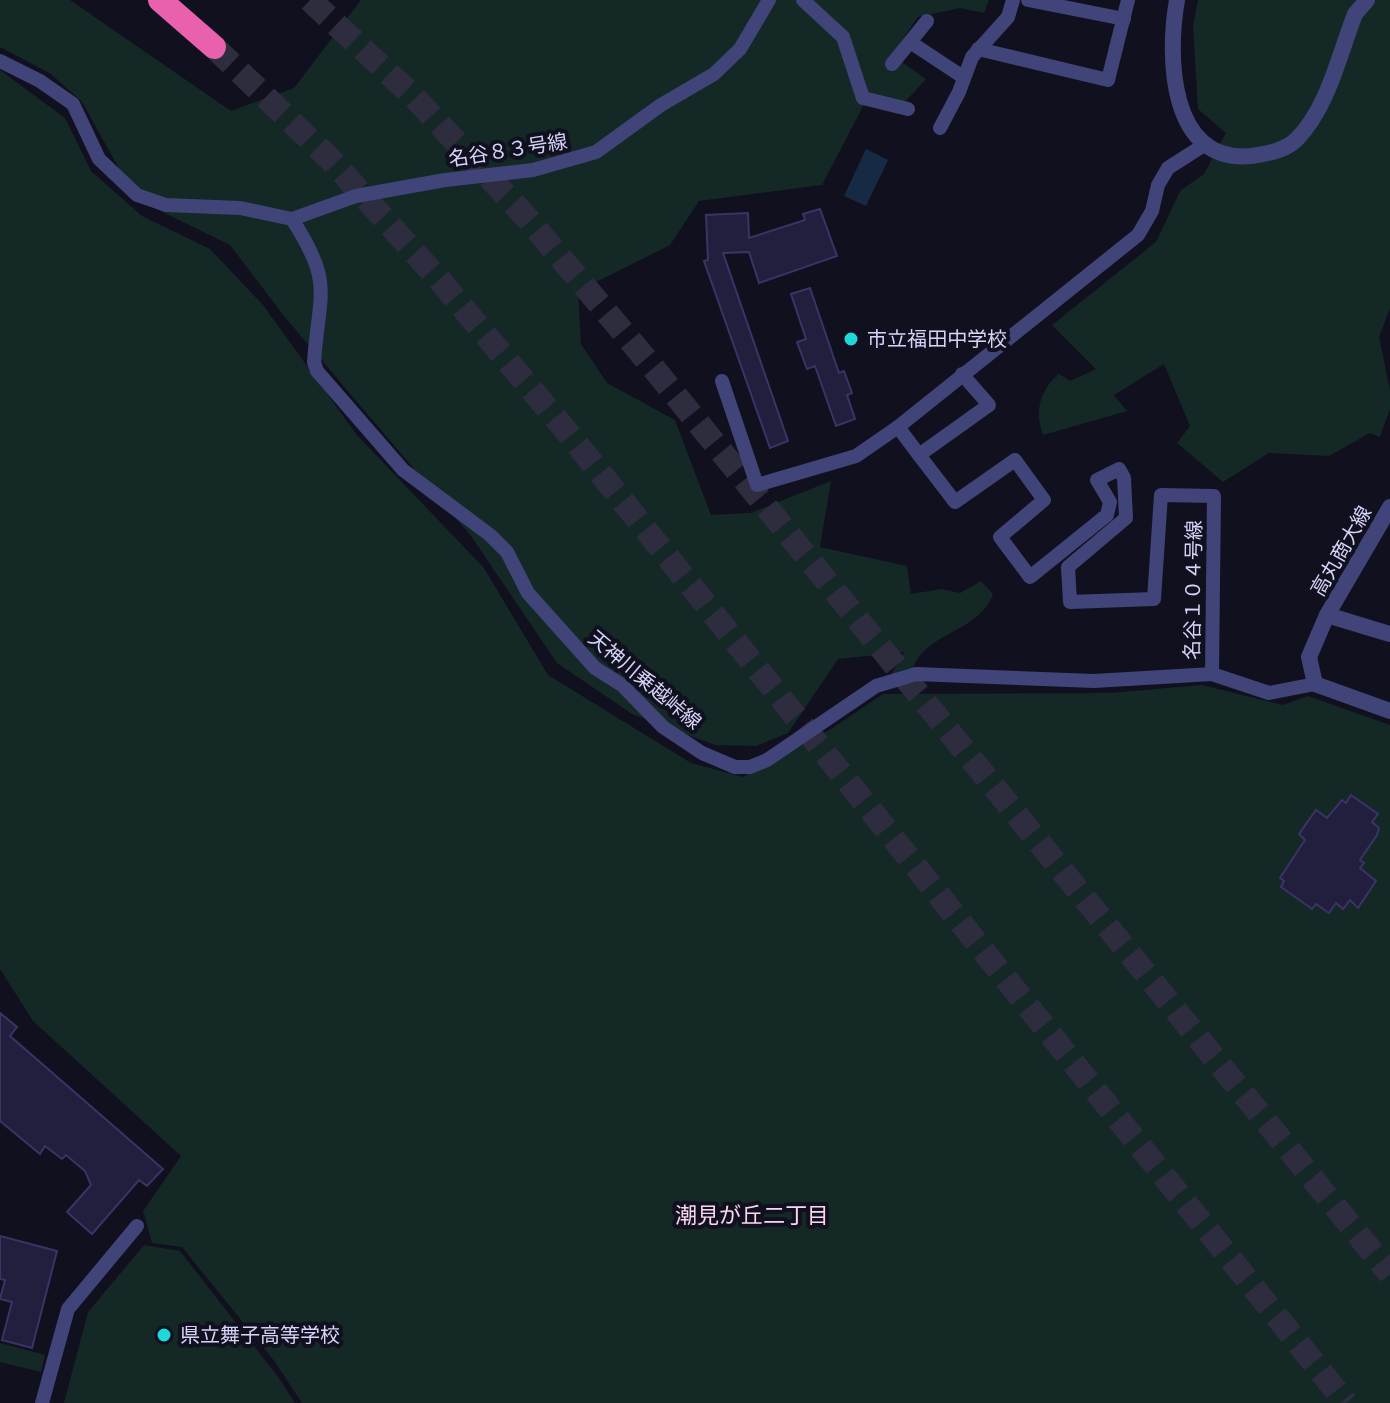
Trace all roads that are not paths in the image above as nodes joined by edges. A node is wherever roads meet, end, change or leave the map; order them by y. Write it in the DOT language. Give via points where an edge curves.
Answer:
graph roads {
  1 [pos="160,0"];
  2 [pos="769,0"];
  3 [pos="803,0"];
  4 [pos="1013,0"];
  5 [pos="1028,0"];
  6 [pos="1128,0"];
  7 [pos="1177,0"];
  8 [pos="1367,0"];
  9 [pos="1124,19"];
  10 [pos="927,21"];
  11 [pos="910,42"];
  12 [pos="214,47"];
  13 [pos="978,49"];
  14 [pos="0,61"];
  15 [pos="892,64"];
  16 [pos="963,77"];
  17 [pos="908,109"];
  18 [pos="940,128"];
  19 [pos="1204,145"];
  20 [pos="292,219"];
  21 [pos="962,374"];
  22 [pos="722,381"];
  23 [pos="898,427"];
  24 [pos="919,455"];
  25 [pos="1390,507"];
  26 [pos="1327,615"];
  27 [pos="1390,634"];
  28 [pos="1212,674"];
  29 [pos="1315,684"];
  30 [pos="1390,711"];
  31 [pos="137,1226"];
  32 [pos="42,1403"];
  1 -- 12 [label="highway"];
  2 -- 20 [label="street, 名谷８３号線" via="740,49 714,74 596,152 533,170 356,196"];
  3 -- 17 [label="street" via="843,37 863,98"];
  4 -- 13 [label="street" via="1008,17"];
  5 -- 9 [label="street"];
  6 -- 9 [label="street"];
  7 -- 19 [label="street" via="1179,102 1188,129"];
  8 -- 19 [label="street" via="1355,14 1316,116 1294,142 1269,154 1245,157"];
  9 -- 13 [label="street" via="1108,80"];
  10 -- 11 [label="street"];
  11 -- 15 [label="street"];
  11 -- 16 [label="street"];
  13 -- 16 [label="street"];
  14 -- 20 [label="street" via="73,104 99,159 137,195 166,205 240,208"];
  16 -- 18 [label="street"];
  19 -- 21 [label="street" via="1168,168 1138,235"];
  20 -- 28 [label="street, 天神川乗越峠線" via="322,282 317,371 403,470 499,543 528,593 595,668 622,685 663,727 720,762 743,768 767,760 876,686 904,676 1094,681"];
  21 -- 23 [label="street"];
  21 -- 24 [label="street" via="989,405"];
  22 -- 23 [label="street" via="757,485 856,456"];
  23 -- 24 [label="street"];
  24 -- 28 [label="street, 名谷１０４号線" via="955,502 1015,460 1044,500 1000,537 1030,577 1107,515 1110,502 1097,480 1119,469 1126,518 1068,567 1070,602 1154,599 1161,495 1214,496"];
  25 -- 26 [label="street, 高丸商大線"];
  26 -- 27 [label="street"];
  26 -- 29 [label="street" via="1308,661"];
  28 -- 29 [label="street, 天神川乗越峠線" via="1258,692 1287,692"];
  29 -- 30 [label="street"];
  31 -- 32 [label="street" via="68,1309"];
}
